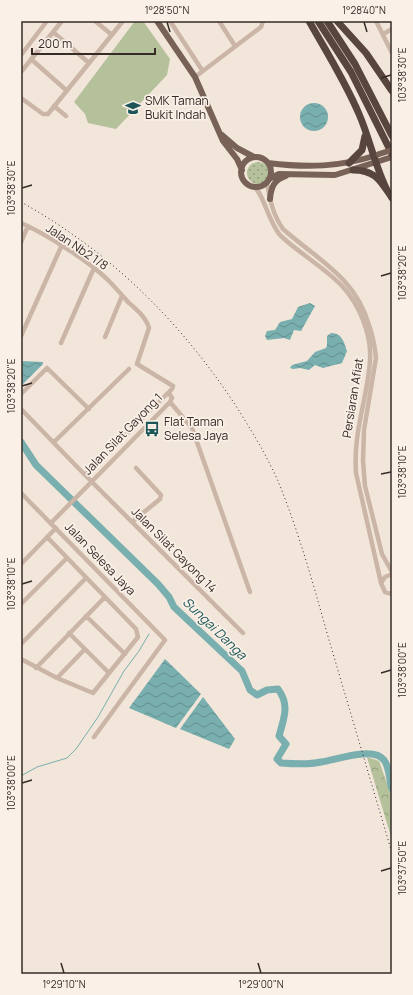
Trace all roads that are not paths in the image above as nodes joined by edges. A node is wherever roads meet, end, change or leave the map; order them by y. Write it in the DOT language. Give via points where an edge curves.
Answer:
graph roads {
  1 [pos="39,21"];
  2 [pos="62,21"];
  3 [pos="95,21"];
  4 [pos="123,21"];
  5 [pos="157,21"];
  6 [pos="219,21"];
  7 [pos="263,21"];
  8 [pos="309,21"];
  9 [pos="318,21"];
  10 [pos="327,21"];
  11 [pos="337,21"];
  12 [pos="376,21"];
  13 [pos="172,22"];
  14 [pos="45,23"];
  15 [pos="392,29"];
  16 [pos="53,32"];
  17 [pos="382,34"];
  18 [pos="112,35"];
  19 [pos="235,46"];
  20 [pos="22,53"];
  21 [pos="392,53"];
  22 [pos="31,59"];
  23 [pos="89,63"];
  24 [pos="202,70"];
  25 [pos="21,72"];
  26 [pos="195,77"];
  27 [pos="66,90"];
  28 [pos="392,91"];
  29 [pos="21,98"];
  30 [pos="54,106"];
  31 [pos="66,116"];
  32 [pos="364,127"];
  33 [pos="221,134"];
  34 [pos="392,136"];
  35 [pos="392,150"];
  36 [pos="392,154"];
  37 [pos="254,157"];
  38 [pos="392,157"];
  39 [pos="377,158"];
  40 [pos="268,163"];
  41 [pos="349,163"];
  42 [pos="242,170"];
  43 [pos="353,170"];
  44 [pos="293,174"];
  45 [pos="268,181"];
  46 [pos="253,186"];
  47 [pos="390,195"];
  48 [pos="270,199"];
  49 [pos="21,223"];
  50 [pos="280,225"];
  51 [pos="28,226"];
  52 [pos="275,228"];
  53 [pos="21,242"];
  54 [pos="61,247"];
  55 [pos="94,268"];
  56 [pos="122,296"];
  57 [pos="21,336"];
  58 [pos="105,337"];
  59 [pos="62,343"];
  60 [pos="375,348"];
  61 [pos="370,349"];
  62 [pos="140,350"];
  63 [pos="130,369"];
  64 [pos="169,392"];
  65 [pos="21,394"];
  66 [pos="170,402"];
  67 [pos="362,405"];
  68 [pos="368,407"];
  69 [pos="21,409"];
  70 [pos="89,409"];
  71 [pos="360,413"];
  72 [pos="366,415"];
  73 [pos="54,442"];
  74 [pos="136,468"];
  75 [pos="85,475"];
  76 [pos="91,482"];
  77 [pos="21,493"];
  78 [pos="132,522"];
  79 [pos="51,523"];
  80 [pos="56,528"];
  81 [pos="48,537"];
  82 [pos="67,558"];
  83 [pos="21,564"];
  84 [pos="392,573"];
  85 [pos="86,578"];
  86 [pos="381,582"];
  87 [pos="250,592"];
  88 [pos="392,594"];
  89 [pos="104,597"];
  90 [pos="21,604"];
  91 [pos="86,616"];
  92 [pos="69,633"];
  93 [pos="243,633"];
  94 [pos="21,644"];
  95 [pos="86,649"];
  96 [pos="125,654"];
  97 [pos="21,659"];
  98 [pos="36,668"];
  99 [pos="109,673"];
  100 [pos="57,678"];
  101 [pos="94,737"];
  1 -- 14 [label="street"];
  2 -- 16 [label="street"];
  3 -- 18 [label="street"];
  4 -- 18 [label="street"];
  5 -- 26 [label="main road"];
  6 -- 19 [label="street"];
  7 -- 19 [label="street" via="262,27"];
  8 -- 32 [label="highway" via="350,94"];
  9 -- 36 [label="highway" via="351,72"];
  10 -- 34 [label="highway" via="355,64"];
  11 -- 28 [label="highway" via="366,53"];
  12 -- 17 [label="street"];
  13 -- 24 [label="street"];
  14 -- 20 [label="street"];
  15 -- 17 [label="street"];
  16 -- 22 [label="street"];
  16 -- 23 [label="street"];
  17 -- 21 [label="street"];
  18 -- 23 [label="street"];
  19 -- 24 [label="street"];
  22 -- 25 [label="street"];
  22 -- 27 [label="street"];
  23 -- 27 [label="street"];
  24 -- 26 [label="street"];
  26 -- 33 [label="main road"];
  27 -- 30 [label="street"];
  29 -- 30 [label="street" via="46,115"];
  30 -- 31 [label="street"];
  32 -- 39 [label="highway"];
  32 -- 41 [label="highway" via="365,141 362,150"];
  33 -- 37 [label="main road" via="237,148"];
  33 -- 42 [label="main road" via="223,142 238,159"];
  35 -- 39 [label="main road, bridge"];
  37 -- 40 [label="main road" via="262,158"];
  37 -- 42 [label="main road" via="246,161"];
  38 -- 39 [label="main road"];
  39 -- 41 [label="main road"];
  39 -- 43 [label="main road"];
  39 -- 47 [label="highway"];
  40 -- 41 [label="main road" via="319,167"];
  40 -- 45 [label="main road" via="271,171"];
  42 -- 46 [label="main road" via="245,182"];
  43 -- 44 [label="main road" via="335,175"];
  43 -- 47 [label="highway" via="369,172"];
  44 -- 45 [label="main road" via="279,174"];
  44 -- 48 [label="main road" via="276,180 271,188"];
  45 -- 46 [label="main road" via="258,187"];
  45 -- 48 [label="street, Persiaran Afiat"];
  46 -- 52 [label="street, Persiaran Afiat" via="257,188"];
  48 -- 50 [label="street, Persiaran Afiat"];
  49 -- 51 [label="street, Jalan Nb2 1/8"];
  50 -- 52 [label="street"];
  50 -- 60 [label="street, Persiaran Afiat" via="334,270 354,292 362,306"];
  51 -- 53 [label="street"];
  51 -- 54 [label="street, Jalan Nb2 1/8"];
  52 -- 61 [label="street, Persiaran Afiat" via="342,286 363,322"];
  54 -- 55 [label="street, Jalan Nb2 1/8"];
  54 -- 57 [label="street"];
  55 -- 56 [label="street, Jalan Nb2 1/8"];
  55 -- 59 [label="street"];
  56 -- 58 [label="street"];
  56 -- 62 [label="street, Jalan Nb2 1/8" via="147,323 148,333"];
  60 -- 61 [label="street"];
  60 -- 68 [label="street, Persiaran Afiat" via="376,358"];
  61 -- 67 [label="street, Persiaran Afiat"];
  62 -- 64 [label="street, Jalan Silat Gayong 1" via="137,364 171,383 173,386"];
  63 -- 70 [label="street"];
  64 -- 66 [label="street, Jalan Silat Gayong 1" via="172,398"];
  64 -- 75 [label="street"];
  65 -- 70 [label="street" via="47,368"];
  66 -- 76 [label="street, Jalan Silat Gayong 1"];
  66 -- 87 [label="street" via="192,428"];
  67 -- 68 [label="street"];
  67 -- 71 [label="street, Persiaran Afiat"];
  68 -- 72 [label="street, Persiaran Afiat"];
  69 -- 73 [label="street, Jalan Silat Gayong 14"];
  70 -- 73 [label="street"];
  71 -- 72 [label="street"];
  71 -- 86 [label="street, Persiaran Afiat" via="356,440 356,473"];
  72 -- 84 [label="street, Persiaran Afiat" via="363,447 365,486 384,559"];
  73 -- 75 [label="street, Jalan Silat Gayong 14"];
  74 -- 78 [label="street" via="161,495 160,499"];
  75 -- 76 [label="street, Jalan Silat Gayong 14"];
  76 -- 78 [label="street, Jalan Silat Gayong 14"];
  76 -- 79 [label="street, Jalan Silat Gayong 1"];
  77 -- 79 [label="street, Jalan Selesa Jaya"];
  78 -- 93 [label="street, Jalan Silat Gayong 14"];
  79 -- 80 [label="street, Jalan Selesa Jaya"];
  80 -- 81 [label="street"];
  80 -- 101 [label="street, Jalan Selesa Jaya" via="165,640"];
  81 -- 82 [label="street"];
  81 -- 83 [label="street"];
  82 -- 85 [label="street"];
  82 -- 90 [label="street"];
  84 -- 86 [label="street, Persiaran Afiat"];
  85 -- 89 [label="street"];
  85 -- 94 [label="street"];
  86 -- 88 [label="street, Persiaran Afiat" via="385,592"];
  89 -- 91 [label="street"];
  89 -- 96 [label="street" via="138,634 136,641"];
  91 -- 92 [label="street"];
  91 -- 96 [label="street"];
  92 -- 95 [label="street"];
  92 -- 98 [label="street"];
  95 -- 99 [label="street"];
  95 -- 100 [label="street"];
  96 -- 99 [label="street"];
  97 -- 98 [label="street"];
  98 -- 100 [label="street"];
  99 -- 100 [label="street" via="93,693"];
}
